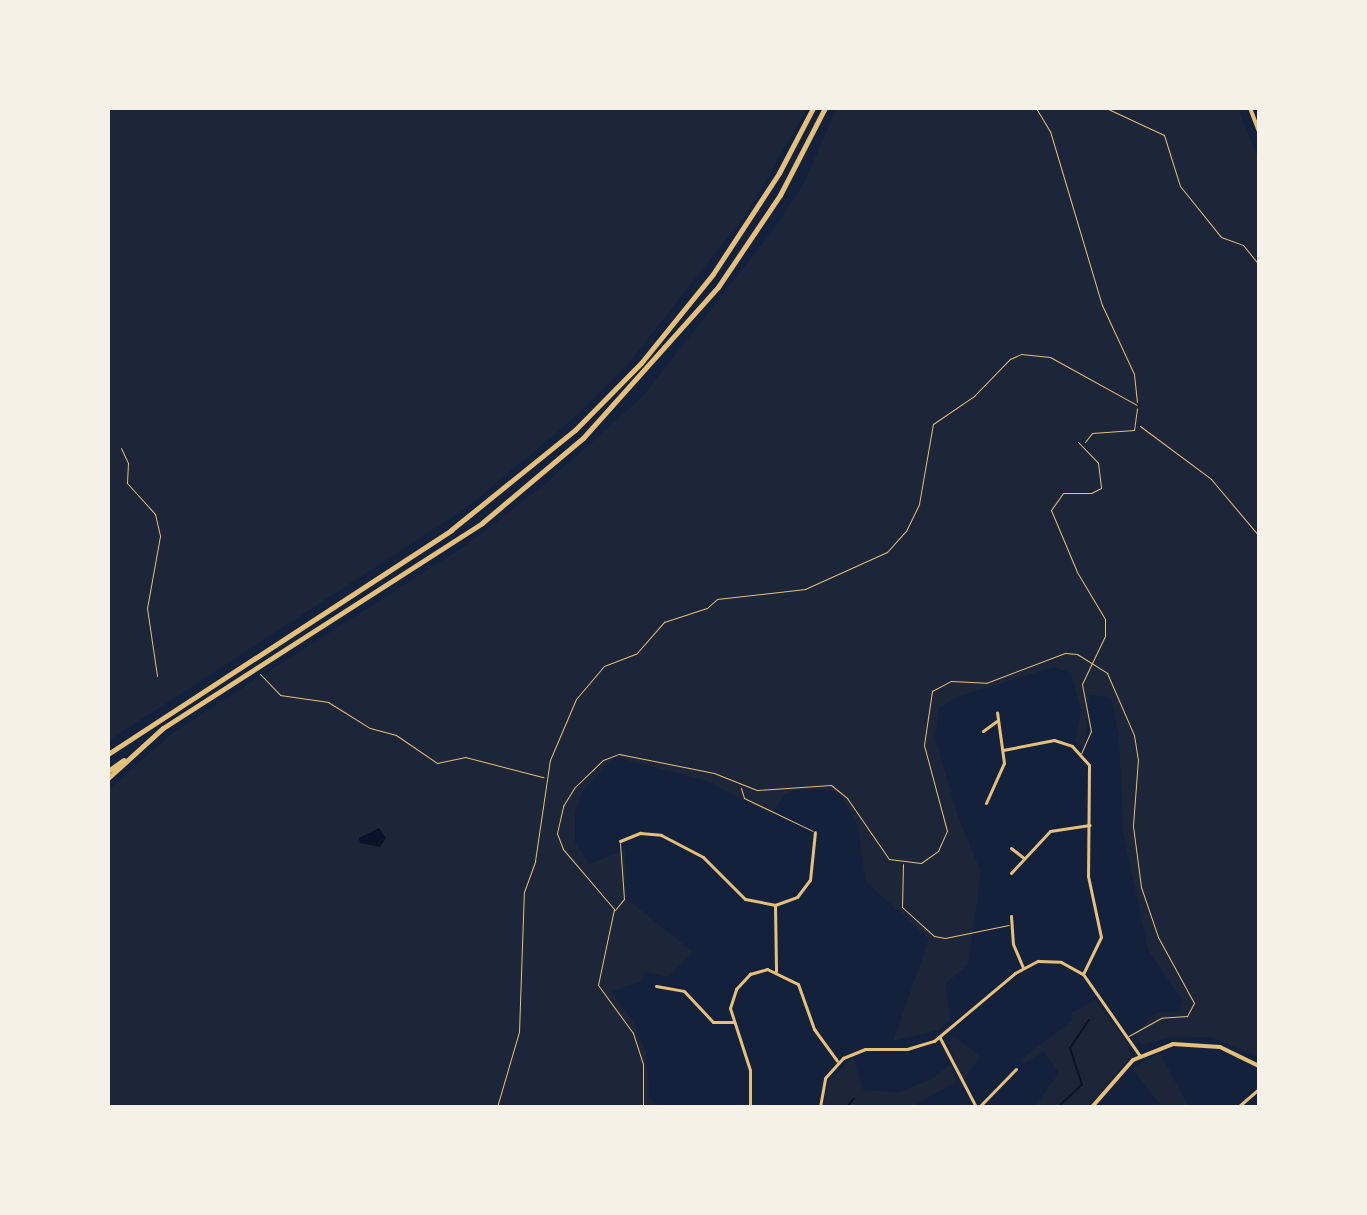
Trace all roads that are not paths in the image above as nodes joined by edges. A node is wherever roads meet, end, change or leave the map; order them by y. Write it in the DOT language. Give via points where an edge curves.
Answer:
graph roads {
  1 [pos="813,108"];
  2 [pos="825,108"];
  3 [pos="1250,108"];
  4 [pos="1259,132"];
  5 [pos="1078,442"];
  6 [pos="1091,662"];
  7 [pos="997,712"];
  8 [pos="997,721"];
  9 [pos="983,731"];
  10 [pos="1003,750"];
  11 [pos="1081,753"];
  12 [pos="108,754"];
  13 [pos="131,755"];
  14 [pos="108,771"];
  15 [pos="108,778"];
  16 [pos="742,786"];
  17 [pos="986,803"];
  18 [pos="1090,825"];
  19 [pos="815,832"];
  20 [pos="620,841"];
  21 [pos="1011,848"];
  22 [pos="1024,858"];
  23 [pos="903,864"];
  24 [pos="1011,873"];
  25 [pos="775,905"];
  26 [pos="614,911"];
  27 [pos="1011,916"];
  28 [pos="1011,925"];
  29 [pos="1023,967"];
  30 [pos="776,971"];
  31 [pos="1083,974"];
  32 [pos="656,986"];
  33 [pos="733,1022"];
  34 [pos="1128,1037"];
  35 [pos="940,1038"];
  36 [pos="1140,1056"];
  37 [pos="838,1062"];
  38 [pos="1259,1066"];
  39 [pos="1016,1069"];
  40 [pos="1259,1089"];
  41 [pos="643,1107"];
  42 [pos="750,1107"];
  43 [pos="820,1107"];
  44 [pos="977,1107"];
  45 [pos="1092,1107"];
  46 [pos="1238,1107"];
  1 -- 12 [label="main road" via="779,173 713,274 641,363 575,430 451,530"];
  2 -- 13 [label="main road" via="780,195 735,264 612,409 482,523 182,716"];
  3 -- 4 [label="street"];
  5 -- 6 [label="lane" via="1086,445 1102,471 1101,488 1063,493 1051,510 1077,572 1104,614 1105,636"];
  6 -- 11 [label="lane" via="1082,684 1091,731"];
  6 -- 23 [label="lane" via="1065,653 986,683 951,681 932,691 924,745 947,831 933,856"];
  6 -- 34 [label="lane" via="1110,677 1136,743 1133,826 1141,887 1152,924 1194,1003 1187,1016 1161,1018"];
  7 -- 8 [label="street"];
  8 -- 9 [label="street"];
  8 -- 10 [label="street"];
  10 -- 11 [label="street" via="1054,740"];
  10 -- 17 [label="street" via="1002,773"];
  11 -- 18 [label="street" via="1093,775"];
  13 -- 14 [label="main road"];
  13 -- 15 [label="main road"];
  16 -- 19 [label="lane" via="744,798"];
  16 -- 23 [label="lane" via="776,791 806,783 836,787 885,855"];
  16 -- 26 [label="lane" via="714,773 619,754 589,773 568,796 557,833 563,849"];
  18 -- 22 [label="street" via="1054,829"];
  18 -- 31 [label="street" via="1088,876 1101,937"];
  19 -- 25 [label="street" via="810,880 797,897"];
  20 -- 25 [label="street" via="640,833 661,835 703,857 745,899"];
  20 -- 26 [label="lane" via="624,899"];
  21 -- 22 [label="street"];
  22 -- 24 [label="street"];
  23 -- 28 [label="lane" via="902,907 934,936"];
  25 -- 30 [label="street"];
  26 -- 41 [label="lane" via="598,985 633,1033 644,1072"];
  27 -- 28 [label="street"];
  28 -- 29 [label="street"];
  29 -- 31 [label="street" via="1053,961"];
  29 -- 35 [label="street"];
  30 -- 33 [label="street" via="758,970 742,981 732,996"];
  30 -- 37 [label="street" via="801,987 814,1029"];
  31 -- 34 [label="street"];
  32 -- 33 [label="street" via="684,991 713,1022"];
  33 -- 42 [label="street" via="750,1070"];
  34 -- 36 [label="street"];
  35 -- 37 [label="street" via="907,1049 865,1049"];
  35 -- 44 [label="street"];
  36 -- 38 [label="street" via="1173,1044 1198,1043 1229,1050"];
  36 -- 45 [label="street" via="1121,1070"];
  37 -- 43 [label="street" via="825,1078"];
  39 -- 44 [label="street"];
  40 -- 46 [label="street"];
}
